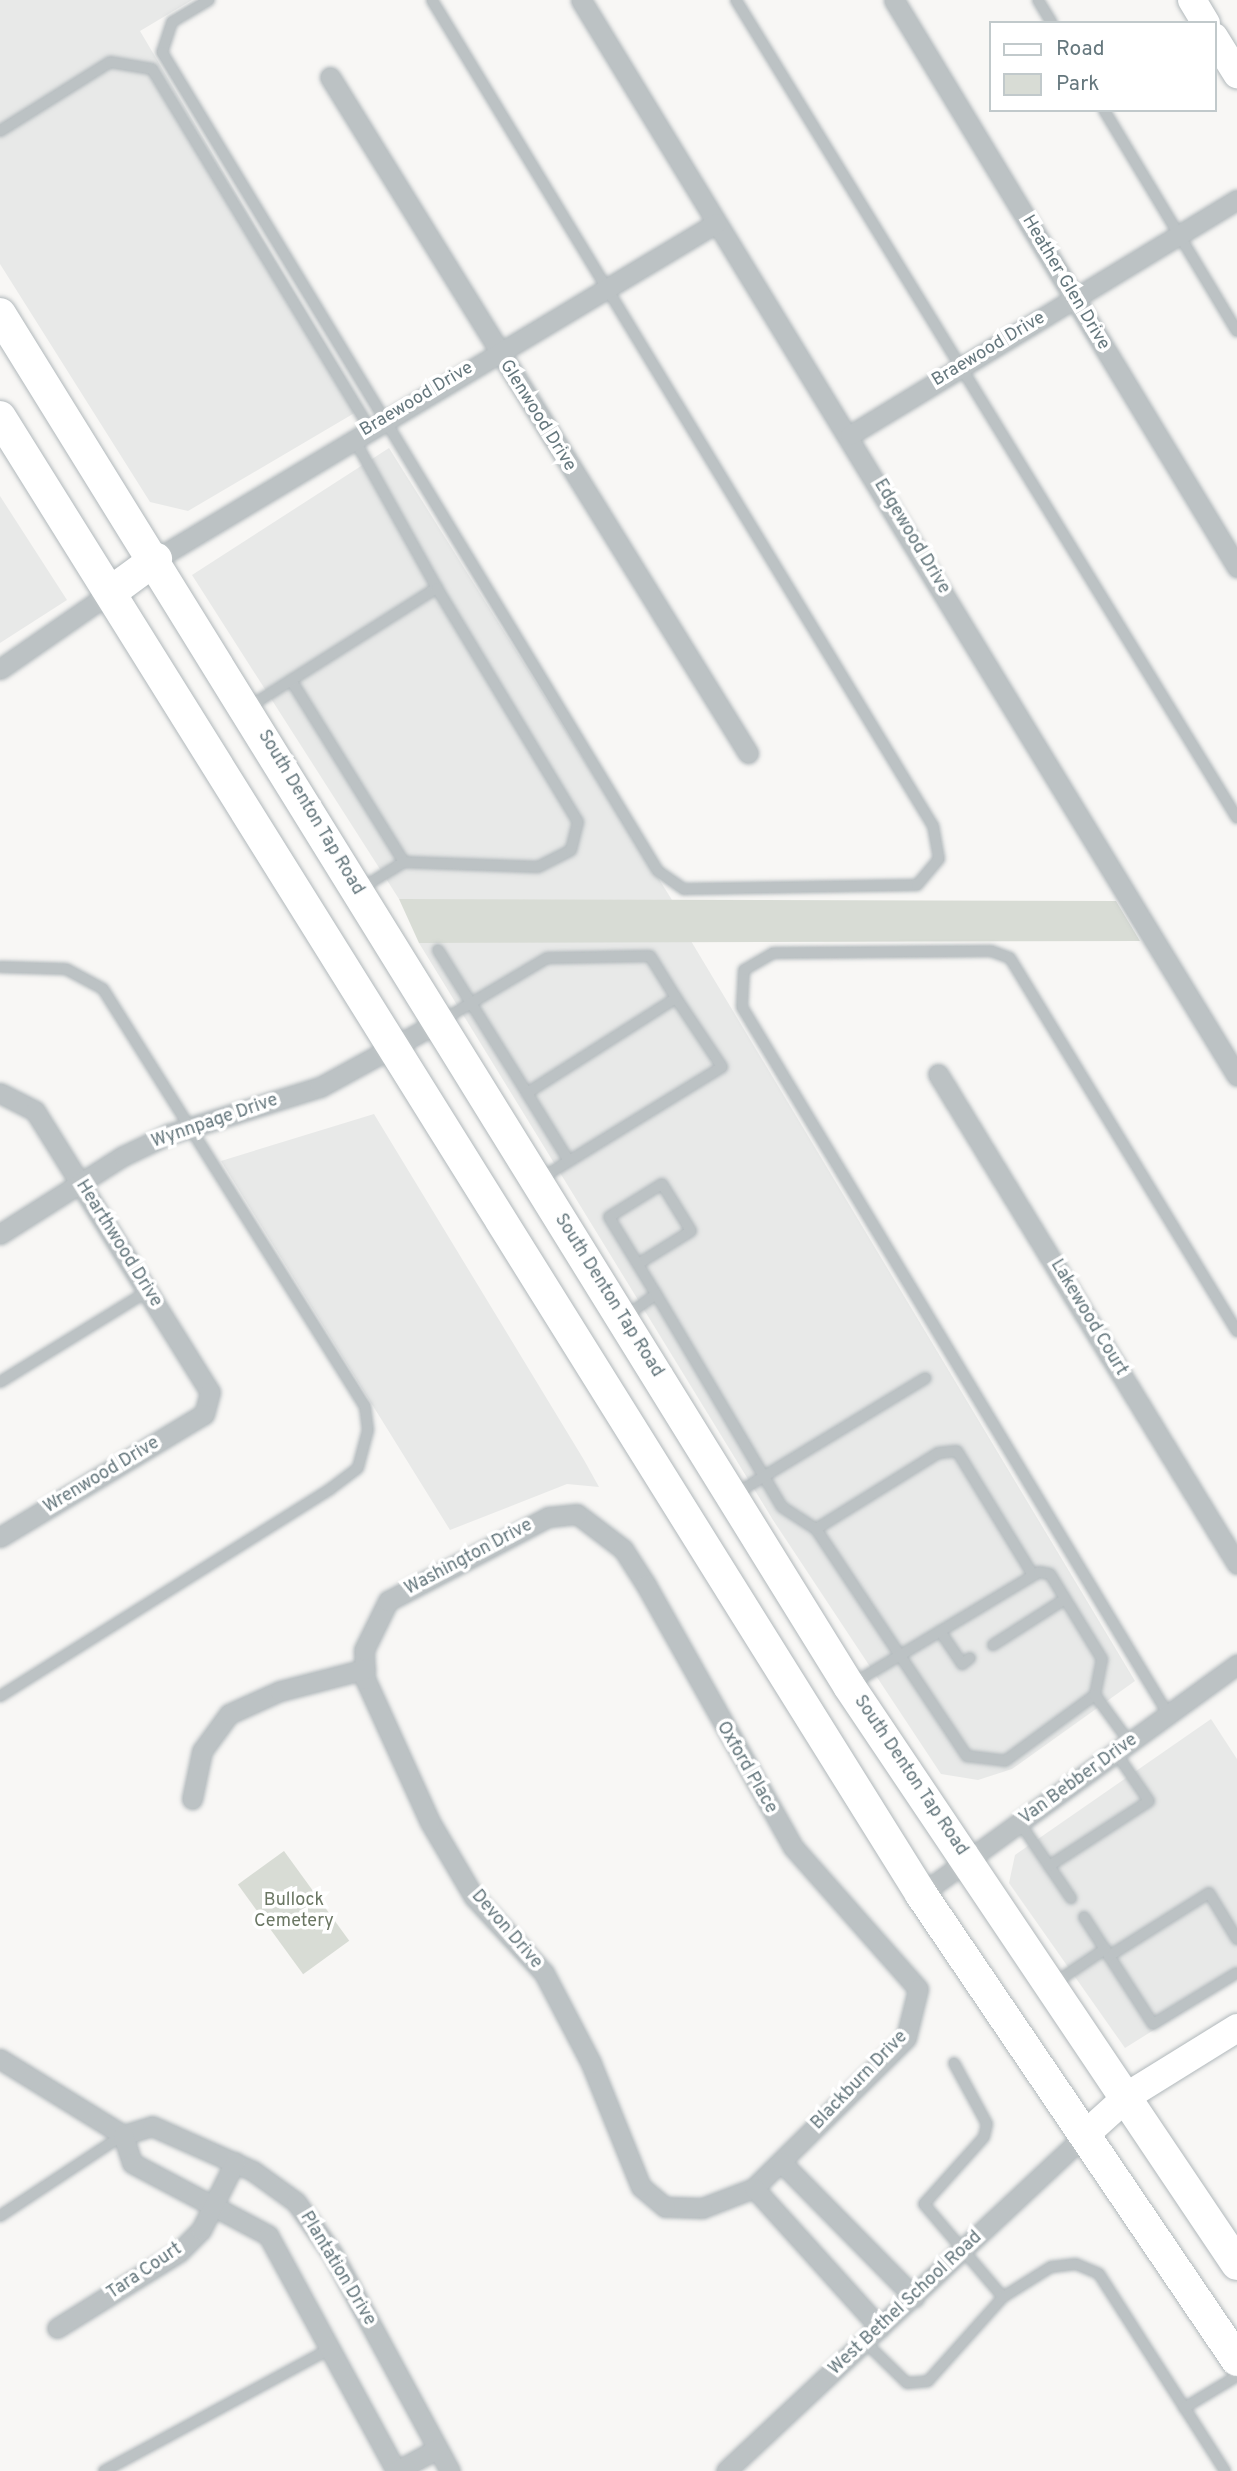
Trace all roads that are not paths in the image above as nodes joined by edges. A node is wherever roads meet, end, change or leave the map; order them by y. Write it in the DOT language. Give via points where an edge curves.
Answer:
graph roads {
  1 [pos="209,0"];
  2 [pos="432,0"];
  3 [pos="581,0"];
  4 [pos="736,0"];
  5 [pos="894,0"];
  6 [pos="1038,0"];
  7 [pos="1192,0"];
  8 [pos="1051,21"];
  9 [pos="1205,21"];
  10 [pos="1216,40"];
  11 [pos="1237,74"];
  12 [pos="330,77"];
  13 [pos="1105,112"];
  14 [pos="0,131"];
  15 [pos="1237,200"];
  16 [pos="716,223"];
  17 [pos="1179,235"];
  18 [pos="606,287"];
  19 [pos="1074,298"];
  20 [pos="0,314"];
  21 [pos="1237,331"];
  22 [pos="497,352"];
  23 [pos="958,369"];
  24 [pos="0,417"];
  25 [pos="369,429"];
  26 [pos="850,435"];
  27 [pos="156,559"];
  28 [pos="1237,567"];
  29 [pos="438,588"];
  30 [pos="111,592"];
  31 [pos="0,669"];
  32 [pos="291,680"];
  33 [pos="247,708"];
  34 [pos="748,753"];
  35 [pos="1237,818"];
  36 [pos="404,862"];
  37 [pos="357,891"];
  38 [pos="438,950"];
  39 [pos="0,967"];
  40 [pos="676,998"];
  41 [pos="473,1004"];
  42 [pos="437,1023"];
  43 [pos="395,1050"];
  44 [pos="938,1074"];
  45 [pos="1237,1076"];
  46 [pos="0,1093"];
  47 [pos="527,1093"];
  48 [pos="190,1128"];
  49 [pos="569,1161"];
  50 [pos="80,1181"];
  51 [pos="536,1181"];
  52 [pos="0,1234"];
  53 [pos="638,1264"];
  54 [pos="148,1291"];
  55 [pos="656,1294"];
  56 [pos="622,1319"];
  57 [pos="1237,1331"];
  58 [pos="926,1378"];
  59 [pos="0,1382"];
  60 [pos="204,1414"];
  61 [pos="763,1476"];
  62 [pos="732,1496"];
  63 [pos="688,1523"];
  64 [pos="601,1528"];
  65 [pos="816,1528"];
  66 [pos="0,1537"];
  67 [pos="1237,1564"];
  68 [pos="1033,1575"];
  69 [pos="1065,1600"];
  70 [pos="940,1631"];
  71 [pos="993,1645"];
  72 [pos="898,1656"];
  73 [pos="971,1658"];
  74 [pos="364,1659"];
  75 [pos="1237,1664"];
  76 [pos="849,1686"];
  77 [pos="1094,1695"];
  78 [pos="0,1696"];
  79 [pos="1168,1714"];
  80 [pos="1123,1748"];
  81 [pos="192,1798"];
  82 [pos="1020,1823"];
  83 [pos="968,1862"];
  84 [pos="1049,1866"];
  85 [pos="920,1894"];
  86 [pos="1071,1898"];
  87 [pos="1084,1917"];
  88 [pos="1237,1939"];
  89 [pos="1107,1952"];
  90 [pos="1237,1973"];
  91 [pos="1053,1984"];
  92 [pos="918,1989"];
  93 [pos="1237,2028"];
  94 [pos="0,2059"];
  95 [pos="954,2063"];
  96 [pos="1129,2095"];
  97 [pos="123,2135"];
  98 [pos="1085,2135"];
  99 [pos="235,2162"];
  100 [pos="780,2162"];
  101 [pos="754,2188"];
  102 [pos="216,2204"];
  103 [pos="702,2207"];
  104 [pos="0,2216"];
  105 [pos="966,2249"];
  106 [pos="1237,2264"];
  107 [pos="914,2297"];
  108 [pos="1003,2297"];
  109 [pos="57,2328"];
  110 [pos="872,2335"];
  111 [pos="330,2349"];
  112 [pos="1237,2360"];
  113 [pos="1237,2376"];
  114 [pos="1184,2408"];
  115 [pos="437,2449"];
  116 [pos="104,2471"];
  117 [pos="396,2471"];
  118 [pos="450,2471"];
  119 [pos="726,2471"];
  120 [pos="1225,2471"];
  1 -- 25 [label="lane" via="172,22 162,52"];
  2 -- 18 [label="lane"];
  3 -- 16 [label="street, Edgewood Drive"];
  4 -- 23 [label="lane"];
  5 -- 19 [label="street, Heather Glen Drive"];
  6 -- 8 [label="lane"];
  7 -- 9 [label="street"];
  10 -- 11 [label="street"];
  12 -- 22 [label="street, Glenwood Drive"];
  13 -- 17 [label="lane"];
  14 -- 25 [label="lane" via="110,62 152,69"];
  15 -- 17 [label="street, Braewood Drive"];
  16 -- 18 [label="street, Braewood Drive"];
  16 -- 26 [label="street, Edgewood Drive"];
  17 -- 19 [label="street, Braewood Drive"];
  17 -- 21 [label="lane"];
  18 -- 22 [label="street, Braewood Drive"];
  18 -- 25 [label="lane" via="933,826 939,859 917,886 670,884"];
  19 -- 23 [label="street, Braewood Drive"];
  19 -- 28 [label="street, Heather Glen Drive"];
  20 -- 27 [label="main road, South Denton Tap Road"];
  22 -- 25 [label="street, Braewood Drive"];
  22 -- 34 [label="street, Glenwood Drive"];
  23 -- 26 [label="street, Braewood Drive"];
  23 -- 35 [label="lane"];
  24 -- 30 [label="main road"];
  25 -- 27 [label="street, Braewood Drive"];
  25 -- 29 [label="lane"];
  26 -- 45 [label="street, Edgewood Drive"];
  27 -- 30 [label="main road"];
  27 -- 33 [label="main road, South Denton Tap Road"];
  29 -- 32 [label="lane"];
  29 -- 36 [label="lane" via="578,822 571,850 538,867"];
  30 -- 31 [label="street"];
  30 -- 43 [label="main road"];
  32 -- 33 [label="lane"];
  32 -- 36 [label="lane"];
  33 -- 37 [label="main road, South Denton Tap Road"];
  36 -- 37 [label="lane"];
  37 -- 42 [label="main road, South Denton Tap Road"];
  38 -- 41 [label="lane"];
  39 -- 48 [label="lane" via="88,975 103,989"];
  40 -- 41 [label="lane" via="650,956 547,958"];
  40 -- 47 [label="lane"];
  40 -- 49 [label="lane" via="722,1067"];
  41 -- 42 [label="lane"];
  41 -- 47 [label="lane"];
  42 -- 43 [label="street, Wynnpage Drive"];
  42 -- 51 [label="main road, South Denton Tap Road"];
  43 -- 48 [label="street, Wynnpage Drive" via="320,1087"];
  43 -- 63 [label="main road"];
  44 -- 67 [label="street, Lakewood Court"];
  46 -- 50 [label="street, Hearthwood Drive" via="35,1111"];
  47 -- 49 [label="lane"];
  48 -- 50 [label="street, Wynnpage Drive"];
  48 -- 78 [label="lane" via="365,1406 366,1449 358,1468 329,1490"];
  49 -- 51 [label="lane"];
  50 -- 52 [label="street, Wynnpage Drive"];
  50 -- 54 [label="street, Hearthwood Drive"];
  51 -- 56 [label="main road, South Denton Tap Road"];
  53 -- 53 [label="lane" via="609,1217 662,1184 691,1231"];
  53 -- 55 [label="lane"];
  54 -- 59 [label="lane"];
  54 -- 60 [label="street, Hearthwood Drive" via="209,1392"];
  55 -- 56 [label="lane"];
  55 -- 61 [label="lane"];
  56 -- 62 [label="main road, South Denton Tap Road"];
  57 -- 79 [label="lane" via="1010,958 991,951 773,953 744,970 742,1007"];
  58 -- 61 [label="lane"];
  60 -- 66 [label="street, Wrenwood Drive"];
  61 -- 62 [label="lane"];
  61 -- 65 [label="lane" via="782,1507"];
  62 -- 63 [label="main road"];
  62 -- 76 [label="main road, South Denton Tap Road"];
  63 -- 85 [label="main road"];
  64 -- 74 [label="street, Washington Drive" via="577,1514 538,1522 388,1601"];
  64 -- 92 [label="street, Oxford Place" via="646,1585 793,1847"];
  65 -- 68 [label="lane" via="938,1453 957,1451"];
  65 -- 72 [label="lane"];
  68 -- 69 [label="lane" via="1050,1574"];
  68 -- 70 [label="lane"];
  69 -- 71 [label="lane"];
  69 -- 77 [label="lane" via="1102,1659"];
  70 -- 72 [label="lane"];
  70 -- 73 [label="lane" via="962,1664"];
  72 -- 76 [label="lane"];
  72 -- 77 [label="lane" via="967,1756 1005,1761"];
  74 -- 81 [label="street" via="229,1714 202,1751"];
  74 -- 103 [label="street, Devon Drive" via="430,1822 474,1898 544,1973 591,2063 642,2187 666,2207"];
  75 -- 79 [label="street, Van Bebber Drive"];
  76 -- 83 [label="main road, South Denton Tap Road"];
  77 -- 80 [label="lane"];
  79 -- 80 [label="street, Van Bebber Drive"];
  80 -- 82 [label="street, Van Bebber Drive"];
  80 -- 84 [label="lane" via="1149,1801"];
  82 -- 83 [label="street, Van Bebber Drive"];
  82 -- 84 [label="lane"];
  83 -- 85 [label="street, Van Bebber Drive"];
  83 -- 91 [label="main road, South Denton Tap Road"];
  84 -- 86 [label="lane"];
  85 -- 98 [label="main road"];
  87 -- 89 [label="lane"];
  88 -- 89 [label="lane" via="1209,1894"];
  89 -- 90 [label="lane" via="1153,2024"];
  89 -- 91 [label="lane"];
  91 -- 96 [label="main road, South Denton Tap Road"];
  92 -- 100 [label="street, Blackburn Drive" via="906,2038"];
  93 -- 96 [label="street"];
  94 -- 97 [label="street"];
  95 -- 105 [label="lane" via="985,2110 987,2124 984,2137 928,2192 924,2204"];
  96 -- 98 [label="street"];
  96 -- 106 [label="main road, South Denton Tap Road"];
  97 -- 99 [label="street, Plantation Drive" via="152,2126"];
  97 -- 102 [label="street" via="132,2163"];
  97 -- 104 [label="lane"];
  98 -- 105 [label="street, West Bethel School Road"];
  98 -- 112 [label="main road"];
  99 -- 102 [label="street, Tara Court"];
  99 -- 115 [label="street, Plantation Drive" via="306,2213"];
  100 -- 101 [label="street, Blackburn Drive"];
  100 -- 107 [label="street"];
  101 -- 103 [label="street, Blackburn Drive"];
  101 -- 110 [label="street"];
  102 -- 109 [label="street, Tara Court" via="178,2252"];
  102 -- 111 [label="street" via="268,2235"];
  105 -- 107 [label="street, West Bethel School Road"];
  105 -- 108 [label="lane"];
  107 -- 110 [label="street, West Bethel School Road"];
  108 -- 110 [label="lane" via="928,2381 907,2383"];
  108 -- 114 [label="lane" via="1051,2267 1076,2264 1099,2274"];
  110 -- 119 [label="street, West Bethel School Road"];
  111 -- 116 [label="lane"];
  111 -- 117 [label="street"];
  113 -- 114 [label="lane"];
  114 -- 120 [label="lane"];
  115 -- 117 [label="street"];
  115 -- 118 [label="street, Plantation Drive"];
}
